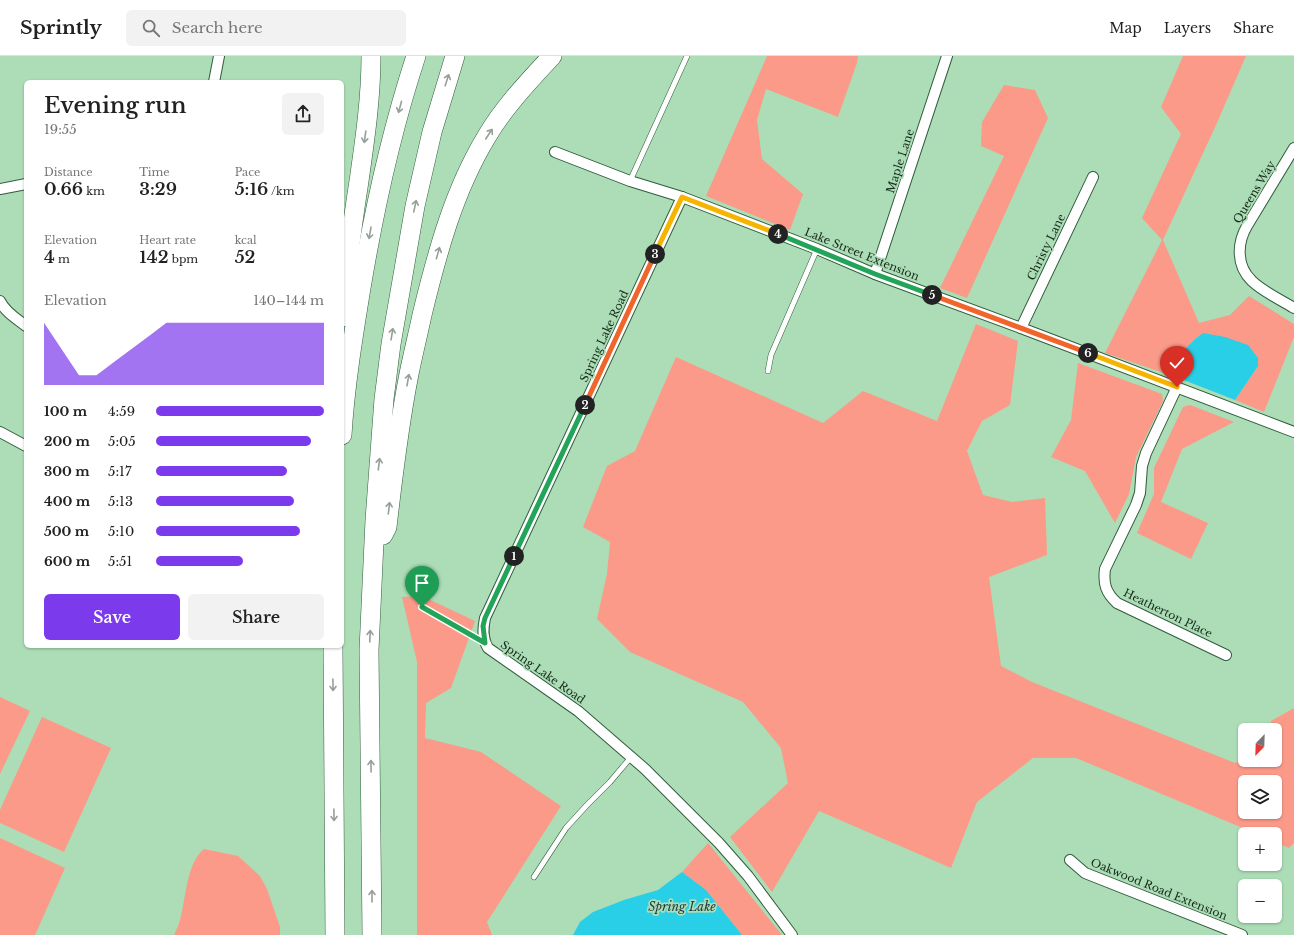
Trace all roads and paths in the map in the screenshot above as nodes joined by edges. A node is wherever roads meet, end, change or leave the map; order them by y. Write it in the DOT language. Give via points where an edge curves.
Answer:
graph roads {
  1 [pos="219,56"];
  2 [pos="371,56"];
  3 [pos="416,56"];
  4 [pos="455,56"];
  5 [pos="552,56"];
  6 [pos="687,56"];
  7 [pos="947,56"];
  8 [pos="214,80"];
  9 [pos="1294,148"];
  10 [pos="555,152"];
  11 [pos="1093,178"];
  12 [pos="630,181"];
  13 [pos="24,184"];
  14 [pos="0,189"];
  15 [pos="682,197"];
  16 [pos="817,249"];
  17 [pos="875,274"];
  18 [pos="344,300"];
  19 [pos="0,301"];
  20 [pos="1294,308"];
  21 [pos="24,324"];
  22 [pos="1021,328"];
  23 [pos="768,371"];
  24 [pos="1177,387"];
  25 [pos="344,401"];
  26 [pos="0,432"];
  27 [pos="1294,432"];
  28 [pos="24,445"];
  29 [pos="373,558"];
  30 [pos="422,607"];
  31 [pos="485,643"];
  32 [pos="333,648"];
  33 [pos="1226,655"];
  34 [pos="632,756"];
  35 [pos="1070,860"];
  36 [pos="534,877"];
  37 [pos="335,935"];
  38 [pos="372,935"];
  39 [pos="792,935"];
  40 [pos="1242,935"];
  1 -- 8 [label="street"];
  2 -- 18 [label="highway, one-way" via="372,85"];
  3 -- 25 [label="highway, one-way" via="401,103 371,228"];
  29 -- 4 [label="highway, one-way" via="384,399 407,244 425,159"];
  29 -- 5 [label="highway, one-way" via="386,526 409,373 445,230 470,167 487,135 509,105"];
  6 -- 12 [label="lane"];
  7 -- 17 [label="street, Maple Lane"];
  9 -- 20 [label="street, Queens Way" via="1240,240 1243,270 1252,281"];
  10 -- 12 [label="street, Lake Street Extension"];
  11 -- 22 [label="street, Christy Lane"];
  12 -- 15 [label="street, Lake Street Extension"];
  13 -- 14 [label="street"];
  15 -- 16 [label="street, Lake Street Extension"];
  15 -- 31 [label="street, Spring Lake Road" via="485,618"];
  16 -- 17 [label="street, Lake Street Extension"];
  16 -- 23 [label="lane" via="771,355"];
  17 -- 22 [label="street, Lake Street Extension"];
  19 -- 21 [label="street"];
  22 -- 24 [label="street, Lake Street Extension"];
  24 -- 27 [label="street, Lake Street Extension"];
  24 -- 33 [label="street, Heatherton Place" via="1146,452 1140,493 1105,569 1105,588 1117,603"];
  26 -- 28 [label="street"];
  38 -- 29 [label="highway, one-way" via="369,650"];
  30 -- 31 [label="lane"];
  31 -- 34 [label="street, Spring Lake Road" via="488,648 578,711"];
  32 -- 37 [label="highway, one-way"];
  34 -- 36 [label="lane" via="566,828"];
  34 -- 39 [label="street, Spring Lake Road" via="719,843 748,876"];
  35 -- 40 [label="street, Oakwood Road Extension" via="1085,873"];
}
